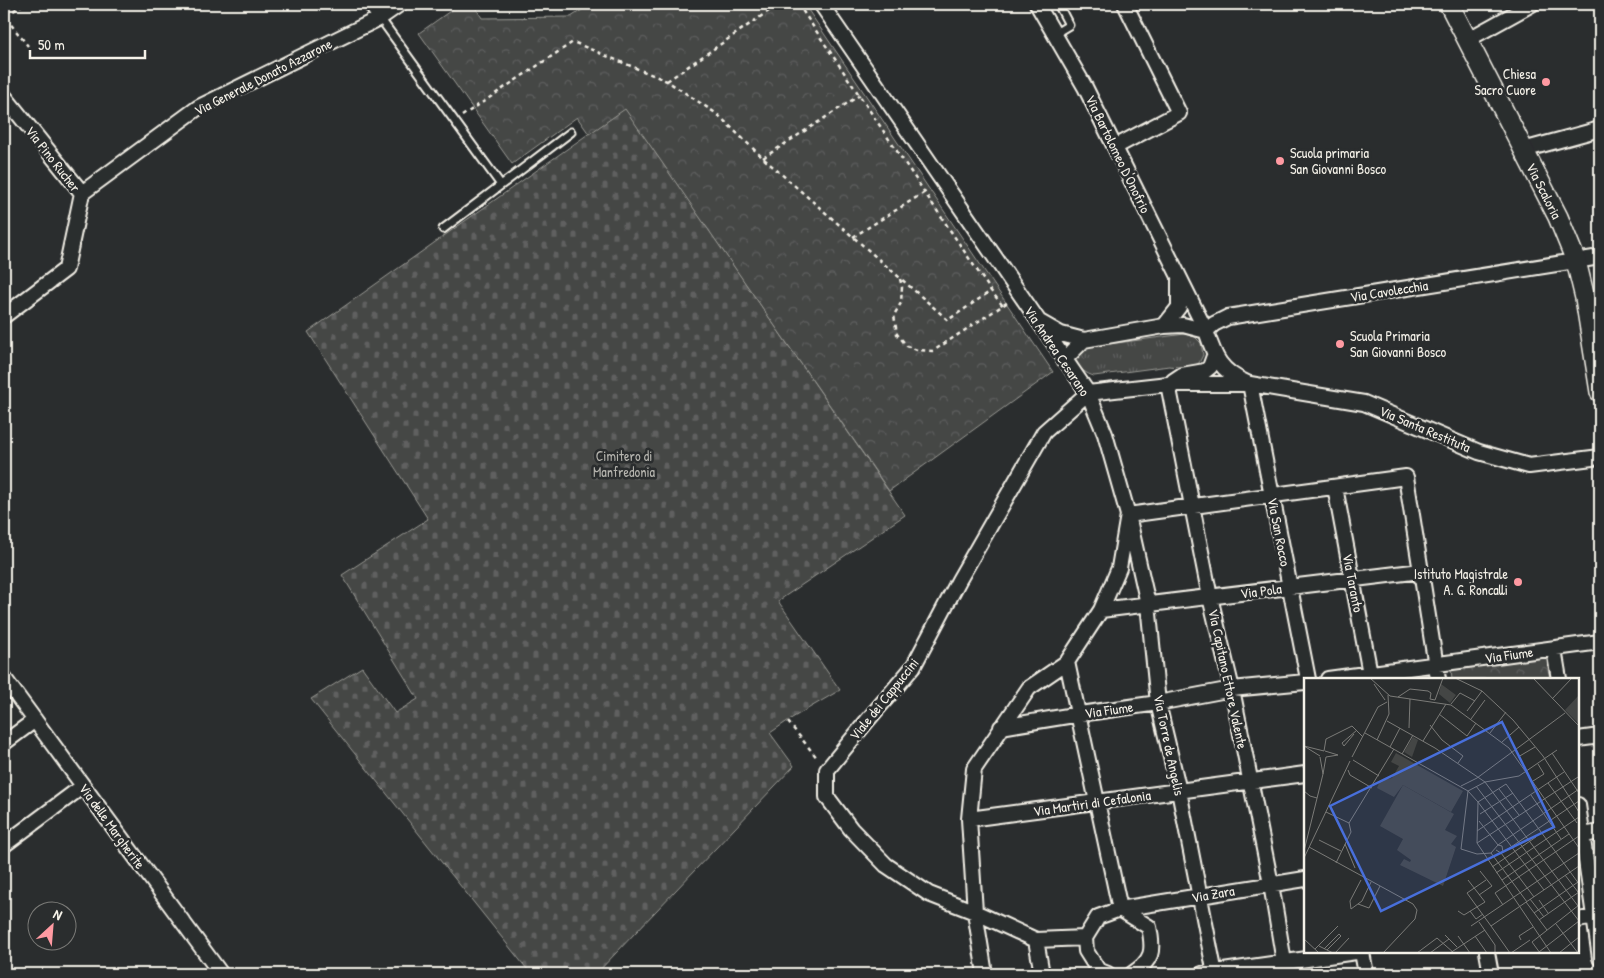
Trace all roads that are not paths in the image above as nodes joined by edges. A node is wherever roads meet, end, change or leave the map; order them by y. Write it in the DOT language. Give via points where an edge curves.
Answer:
graph roads {
  1 [pos="371,4"];
  2 [pos="400,4"];
  3 [pos="821,4"];
  4 [pos="1037,4"];
  5 [pos="1058,4"];
  6 [pos="1125,4"];
  7 [pos="1449,4"];
  8 [pos="1532,4"];
  9 [pos="380,18"];
  10 [pos="1054,34"];
  11 [pos="1467,40"];
  12 [pos="4,96"];
  13 [pos="1600,129"];
  14 [pos="571,132"];
  15 [pos="1115,148"];
  16 [pos="1523,150"];
  17 [pos="501,185"];
  18 [pos="82,193"];
  19 [pos="443,229"];
  20 [pos="1600,257"];
  21 [pos="1576,261"];
  22 [pos="1179,277"];
  23 [pos="4,316"];
  24 [pos="1036,320"];
  25 [pos="1594,321"];
  26 [pos="1164,326"];
  27 [pos="1206,330"];
  28 [pos="1084,340"];
  29 [pos="1214,356"];
  30 [pos="1064,360"];
  31 [pos="1168,384"];
  32 [pos="1250,384"];
  33 [pos="1600,392"];
  34 [pos="1088,394"];
  35 [pos="1600,457"];
  36 [pos="1335,487"];
  37 [pos="1272,495"];
  38 [pos="1193,506"];
  39 [pos="1128,515"];
  40 [pos="1421,571"];
  41 [pos="1352,579"];
  42 [pos="1290,587"];
  43 [pos="1210,597"];
  44 [pos="1148,604"];
  45 [pos="1101,610"];
  46 [pos="1600,642"];
  47 [pos="1554,648"];
  48 [pos="1067,662"];
  49 [pos="1436,664"];
  50 [pos="1371,676"];
  51 [pos="4,678"];
  52 [pos="1308,678"];
  53 [pos="1342,678"];
  54 [pos="1438,678"];
  55 [pos="1559,678"];
  56 [pos="1304,682"];
  57 [pos="1232,689"];
  58 [pos="1158,703"];
  59 [pos="1080,714"];
  60 [pos="34,720"];
  61 [pos="1001,727"];
  62 [pos="1600,736"];
  63 [pos="1579,738"];
  64 [pos="4,743"];
  65 [pos="1304,774"];
  66 [pos="1250,782"];
  67 [pos="83,786"];
  68 [pos="1179,791"];
  69 [pos="1097,802"];
  70 [pos="969,819"];
  71 [pos="1579,820"];
  72 [pos="1600,832"];
  73 [pos="1580,835"];
  74 [pos="4,845"];
  75 [pos="1304,879"];
  76 [pos="1271,884"];
  77 [pos="1199,897"];
  78 [pos="1120,909"];
  79 [pos="975,912"];
  80 [pos="1597,917"];
  81 [pos="1579,920"];
  82 [pos="1085,938"];
  83 [pos="1036,940"];
  84 [pos="1352,953"];
  85 [pos="1362,953"];
  86 [pos="1487,953"];
  87 [pos="1600,958"];
  88 [pos="1285,968"];
  89 [pos="221,974"];
  90 [pos="985,974"];
  91 [pos="1042,974"];
  92 [pos="1108,974"];
  93 [pos="1132,974"];
  94 [pos="1210,974"];
  95 [pos="1366,974"];
  96 [pos="1491,974"];
  1 -- 9 [label="street"];
  2 -- 9 [label="street, Via Generale Donato Azzarone"];
  3 -- 24 [label="street, Via Andrea Cesarano"];
  4 -- 10 [label="street, Via Bartolomeo D'Onofrio"];
  5 -- 10 [label="lane" via="1069,25"];
  6 -- 15 [label="street" via="1178,113"];
  7 -- 11 [label="main road, Via Scaloria"];
  8 -- 11 [label="street"];
  9 -- 17 [label="lane"];
  9 -- 18 [label="street, Via Generale Donato Azzarone" via="199,107"];
  10 -- 15 [label="street, Via Bartolomeo D'Onofrio"];
  11 -- 16 [label="main road, Via Scaloria"];
  12 -- 18 [label="street, Via Pino Rucher"];
  13 -- 16 [label="street"];
  14 -- 17 [label="lane"];
  15 -- 22 [label="street, Via Bartolomeo D'Onofrio"];
  16 -- 21 [label="main road, Via Scaloria"];
  17 -- 19 [label="lane"];
  18 -- 23 [label="street, Via Pino Rucher" via="66,269"];
  20 -- 21 [label="street, Via Cavolecchia"];
  21 -- 25 [label="main road, Via Scaloria"];
  21 -- 27 [label="street, Via Cavolecchia" via="1228,317"];
  22 -- 26 [label="street, Via Bartolomeo D'Onofrio" via="1179,307"];
  22 -- 27 [label="street, Via Bartolomeo D'Onofrio"];
  24 -- 28 [label="street" via="1061,334"];
  24 -- 30 [label="street, Via Andrea Cesarano"];
  25 -- 33 [label="main road, Via Scaloria"];
  26 -- 27 [label="street" via="1183,325"];
  26 -- 28 [label="street"];
  27 -- 29 [label="street, Via Bartolomeo D'Onofrio"];
  28 -- 30 [label="street"];
  29 -- 31 [label="street" via="1205,371 1182,375"];
  29 -- 32 [label="street" via="1233,376"];
  30 -- 34 [label="street, Via Andrea Cesarano"];
  31 -- 32 [label="street"];
  31 -- 34 [label="street"];
  31 -- 38 [label="street, Via Capitano Ettore Valente"];
  32 -- 35 [label="street, Via Santa Restituta" via="1364,403 1479,452 1530,466"];
  32 -- 37 [label="street, Via San Rocco"];
  34 -- 39 [label="street, Via Andrea Cesarano" via="1105,434"];
  34 -- 79 [label="street, Viale dei Cappuccini" via="1044,432 913,667 827,770 828,797 851,829 886,864 929,894"];
  36 -- 37 [label="street"];
  36 -- 40 [label="street" via="1406,477"];
  36 -- 41 [label="street, Via Taranto"];
  37 -- 38 [label="street"];
  37 -- 42 [label="street, Via San Rocco"];
  38 -- 39 [label="street"];
  38 -- 43 [label="street, Via Capitano Ettore Valente"];
  39 -- 44 [label="street, Via Torre de Angelis"];
  39 -- 45 [label="street, Via Andrea Cesarano" via="1119,568"];
  40 -- 41 [label="street, Via Pola"];
  40 -- 49 [label="street"];
  41 -- 42 [label="street, Via Pola"];
  41 -- 50 [label="street, Via Taranto"];
  42 -- 43 [label="street, Via Pola"];
  42 -- 52 [label="street, Via San Rocco"];
  43 -- 44 [label="street, Via Pola"];
  43 -- 57 [label="street, Via Capitano Ettore Valente"];
  44 -- 45 [label="street, Via Pola"];
  44 -- 58 [label="street, Via Torre de Angelis"];
  45 -- 48 [label="street, Via Andrea Cesarano"];
  46 -- 47 [label="street, Via Fiume"];
  47 -- 49 [label="street, Via Fiume"];
  47 -- 55 [label="street"];
  48 -- 59 [label="street"];
  48 -- 61 [label="street, Via Andrea Cesarano" via="1029,688"];
  49 -- 50 [label="street, Via Fiume"];
  49 -- 54 [label="street"];
  50 -- 53 [label="street, Via Fiume"];
  51 -- 60 [label="street, Via delle Margherite"];
  56 -- 57 [label="street, Via Fiume"];
  57 -- 58 [label="street, Via Fiume"];
  57 -- 66 [label="street, Via Capitano Ettore Valente"];
  58 -- 59 [label="street, Via Fiume"];
  58 -- 68 [label="street, Via Torre de Angelis"];
  59 -- 61 [label="street, Via Fiume"];
  59 -- 69 [label="street"];
  60 -- 64 [label="street"];
  60 -- 67 [label="street, Via delle Margherite"];
  61 -- 70 [label="street, Via Andrea Cesarano" via="974,769"];
  62 -- 63 [label="street"];
  65 -- 66 [label="street, Via Martiri di Cefalonia"];
  66 -- 68 [label="street, Via Martiri di Cefalonia"];
  66 -- 76 [label="street, Via Capitano Ettore Valente"];
  67 -- 74 [label="street"];
  67 -- 89 [label="street, Via delle Margherite"];
  68 -- 69 [label="street, Via Martiri di Cefalonia"];
  68 -- 77 [label="street, Via Torre de Angelis"];
  69 -- 70 [label="street, Via Martiri di Cefalonia"];
  69 -- 78 [label="street"];
  70 -- 79 [label="street, Via Andrea Cesarano"];
  71 -- 73 [label="street"];
  72 -- 73 [label="street"];
  73 -- 80 [label="street"];
  75 -- 76 [label="street, Via Zara"];
  76 -- 77 [label="street, Via Zara"];
  76 -- 88 [label="street, Via Capitano Ettore Valente"];
  77 -- 78 [label="street, Via Zara"];
  77 -- 94 [label="street, Via Torre de Angelis"];
  78 -- 82 [label="street, Via Zara" via="1098,917"];
  78 -- 93 [label="street" via="1149,927 1153,947 1144,966"];
  79 -- 83 [label="street"];
  79 -- 90 [label="street"];
  80 -- 81 [label="street"];
  80 -- 87 [label="street"];
  82 -- 83 [label="street"];
  82 -- 92 [label="street" via="1086,951 1098,970"];
  83 -- 91 [label="street"];
  84 -- 88 [label="street"];
  85 -- 95 [label="street"];
  86 -- 96 [label="street"];
  88 -- 94 [label="street"];
}
